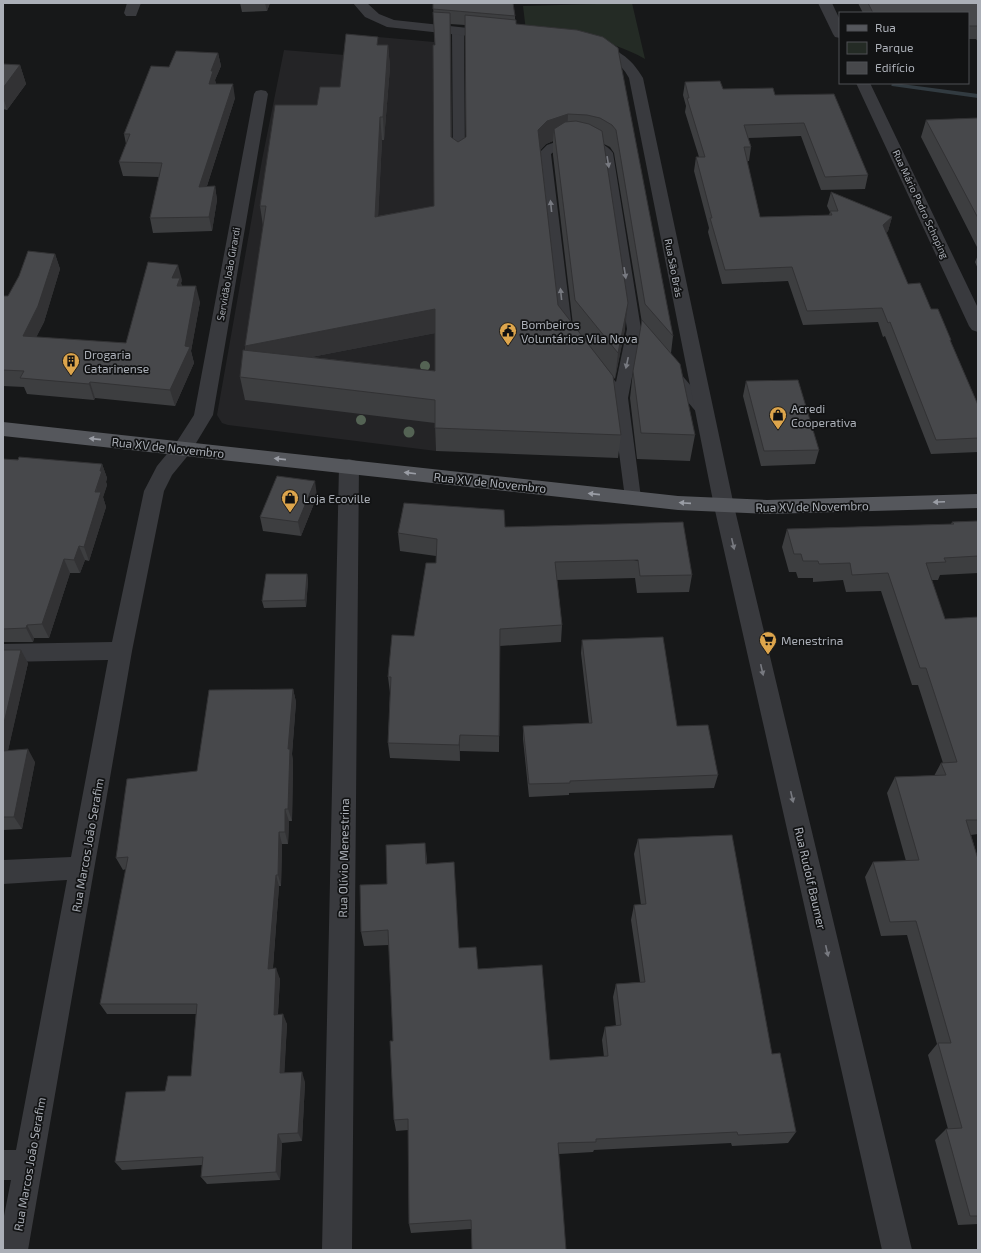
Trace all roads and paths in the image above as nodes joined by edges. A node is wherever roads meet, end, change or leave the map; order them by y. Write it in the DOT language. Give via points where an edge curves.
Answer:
graph roads {
  1 [pos="360,3"];
  2 [pos="825,3"];
  3 [pos="458,32"];
  4 [pos="839,32"];
  5 [pos="510,36"];
  6 [pos="579,43"];
  7 [pos="863,84"];
  8 [pos="261,94"];
  9 [pos="459,160"];
  10 [pos="978,326"];
  11 [pos="634,329"];
  12 [pos="644,340"];
  13 [pos="579,346"];
  14 [pos="659,358"];
  15 [pos="592,363"];
  16 [pos="620,398"];
  17 [pos="703,410"];
  18 [pos="3,429"];
  19 [pos="183,448"];
  20 [pos="349,466"];
  21 [pos="633,498"];
  22 [pos="978,501"];
  23 [pos="724,506"];
  24 [pos="121,651"];
  25 [pos="3,653"];
  26 [pos="82,868"];
  27 [pos="3,872"];
  28 [pos="16,1165"];
  29 [pos="14,1250"];
  30 [pos="337,1250"];
  31 [pos="897,1250"];
  1 -- 3 [label="street" via="365,11 377,19 392,24"];
  2 -- 4 [label="street"];
  3 -- 5 [label="street"];
  3 -- 9 [label="lane"];
  6 -- 17 [label="street, Rua São Brás" via="600,48 624,59 636,78"];
  7 -- 10 [label="street, Rua Mário Pedro Schoping"];
  8 -- 19 [label="street, Servidão João Girardi" via="203,415"];
  11 -- 12 [label="lane"];
  13 -- 11 [label="lane, one-way" via="565,328 545,154 551,147 560,143 588,143 607,153"];
  11 -- 16 [label="lane, one-way"];
  14 -- 17 [label="lane"];
  15 -- 16 [label="lane"];
  16 -- 21 [label="lane"];
  17 -- 23 [label="street, Rua São Brás"];
  19 -- 18 [label="main road, Rua XV de Novembro, one-way"];
  20 -- 19 [label="main road, Rua XV de Novembro, one-way"];
  19 -- 24 [label="street, Rua Marcos João Serafim" via="164,471 154,491"];
  21 -- 20 [label="main road, Rua XV de Novembro, one-way"];
  20 -- 30 [label="street, Rua Olívio Menestrina"];
  23 -- 21 [label="main road, Rua XV de Novembro, one-way"];
  22 -- 23 [label="main road, Rua XV de Novembro, one-way" via="814,507"];
  23 -- 31 [label="street, Rua Rudolf Baumer, one-way"];
  24 -- 25 [label="street"];
  24 -- 26 [label="street, Rua Marcos João Serafim"];
  26 -- 27 [label="street"];
  26 -- 28 [label="street, Rua Marcos João Serafim"];
  28 -- 29 [label="street, Rua Marcos João Serafim"];
}
